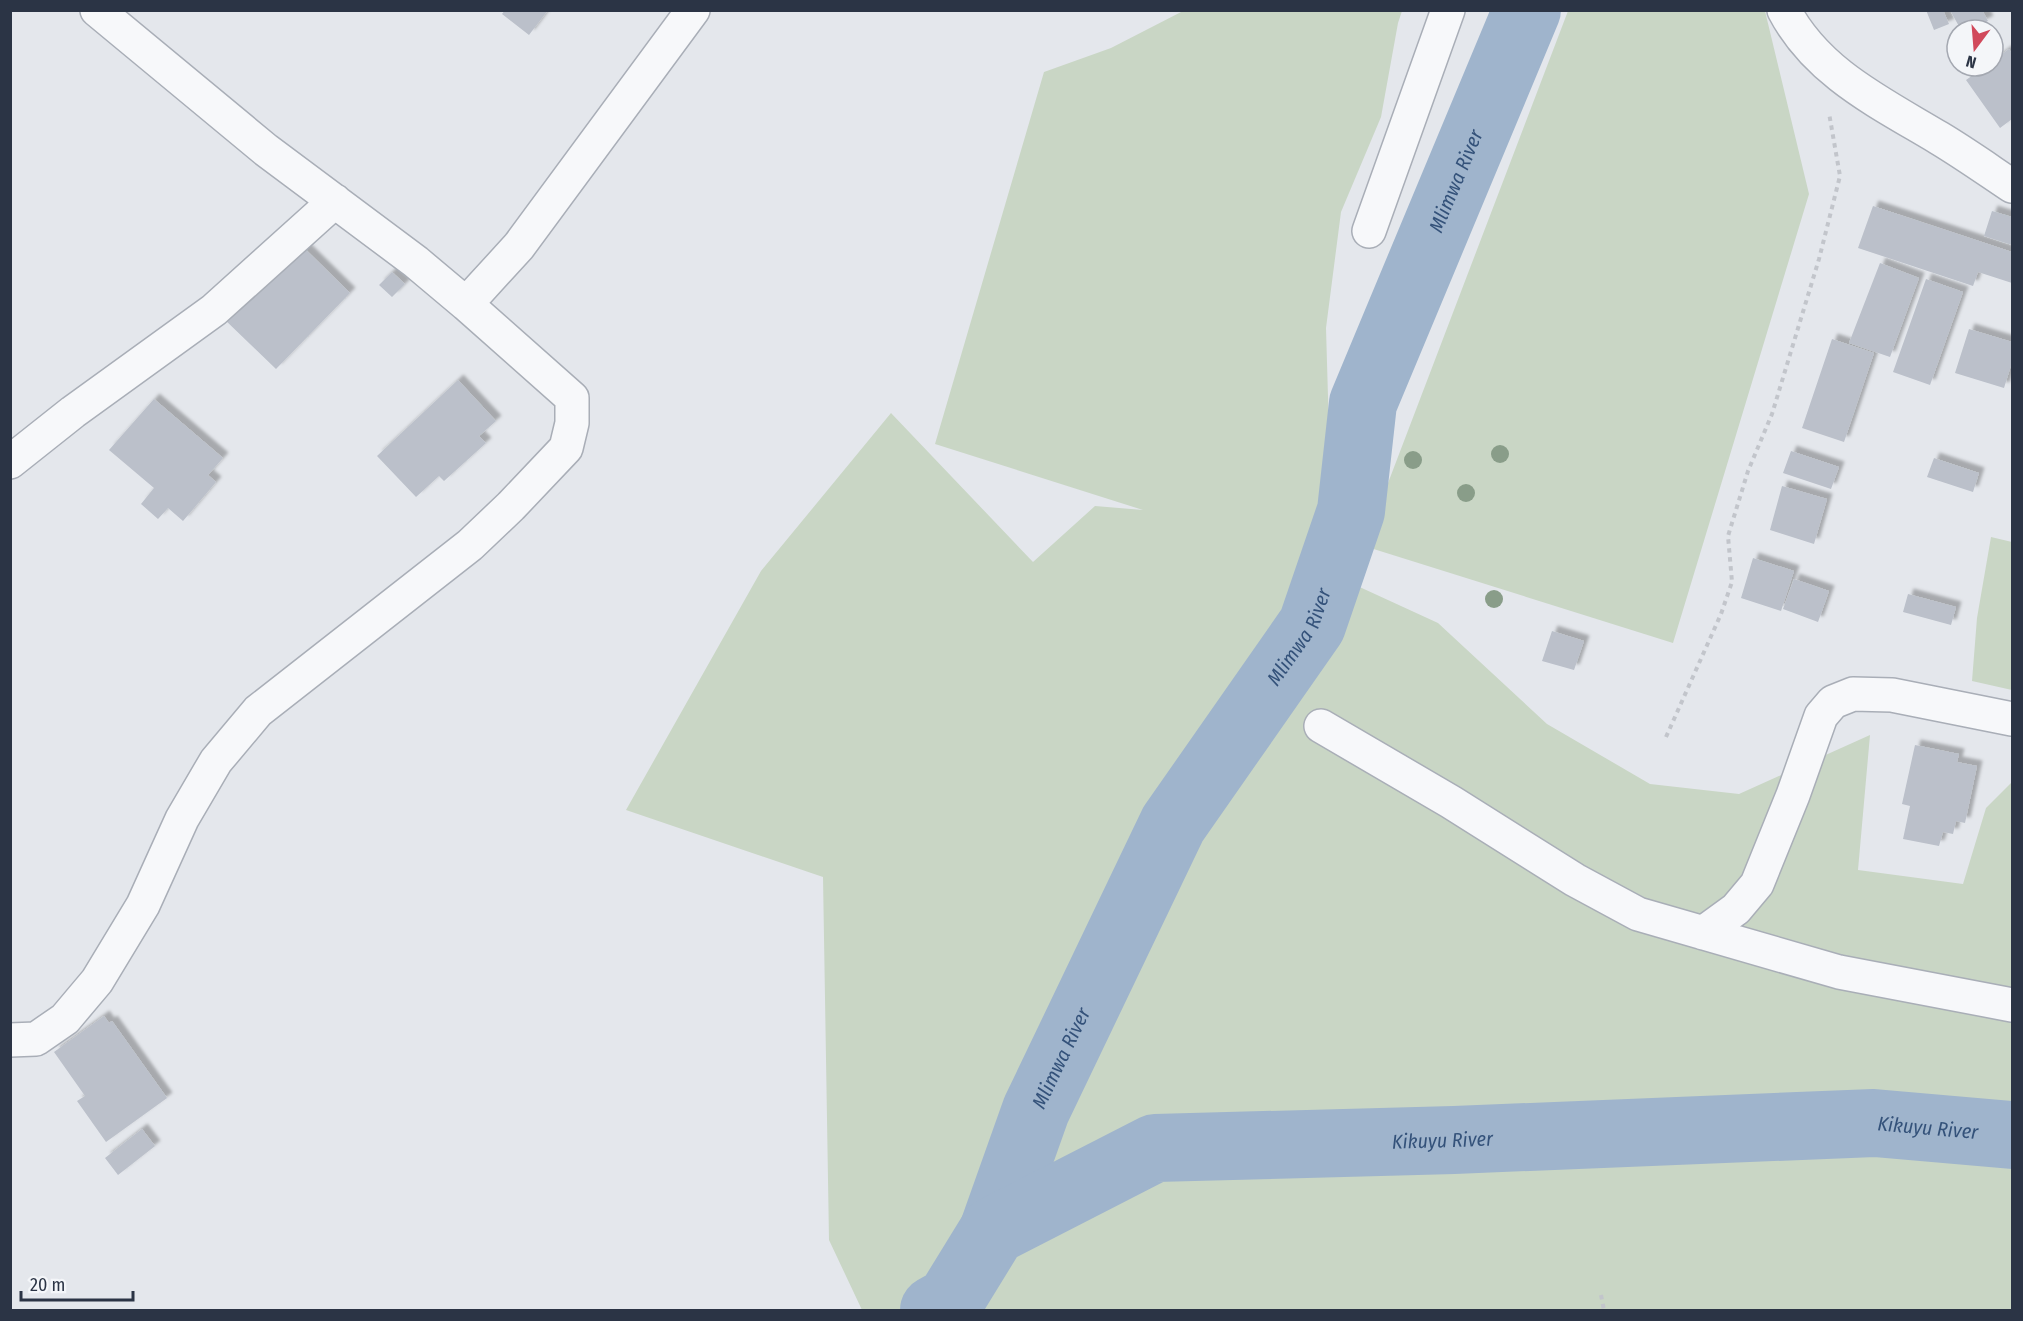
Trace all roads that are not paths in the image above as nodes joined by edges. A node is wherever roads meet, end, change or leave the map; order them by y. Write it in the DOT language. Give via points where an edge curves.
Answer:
graph roads {
  1 [pos="98,10"];
  2 [pos="1448,10"];
  3 [pos="1784,10"];
  4 [pos="690,12"];
  5 [pos="2013,186"];
  6 [pos="335,201"];
  7 [pos="1369,231"];
  8 [pos="466,304"];
  9 [pos="10,462"];
  10 [pos="2013,719"];
  11 [pos="1321,726"];
  12 [pos="1703,933"];
  13 [pos="2013,1005"];
  14 [pos="10,1040"];
  1 -- 6 [label="street" via="266,150"];
  2 -- 7 [label="street"];
  3 -- 5 [label="street" via="1820,59 1868,97"];
  4 -- 8 [label="street" via="519,246"];
  6 -- 8 [label="street"];
  6 -- 9 [label="street" via="214,310"];
  8 -- 14 [label="street" via="572,398 566,448 470,545 258,711 216,761 182,819 143,905 97,981 65,1019 36,1038"];
  10 -- 12 [label="street" via="1892,695 1853,694 1833,702 1821,716 1756,884 1736,909"];
  11 -- 12 [label="street" via="1575,880 1638,914"];
  12 -- 13 [label="street" via="1839,972"];
}
